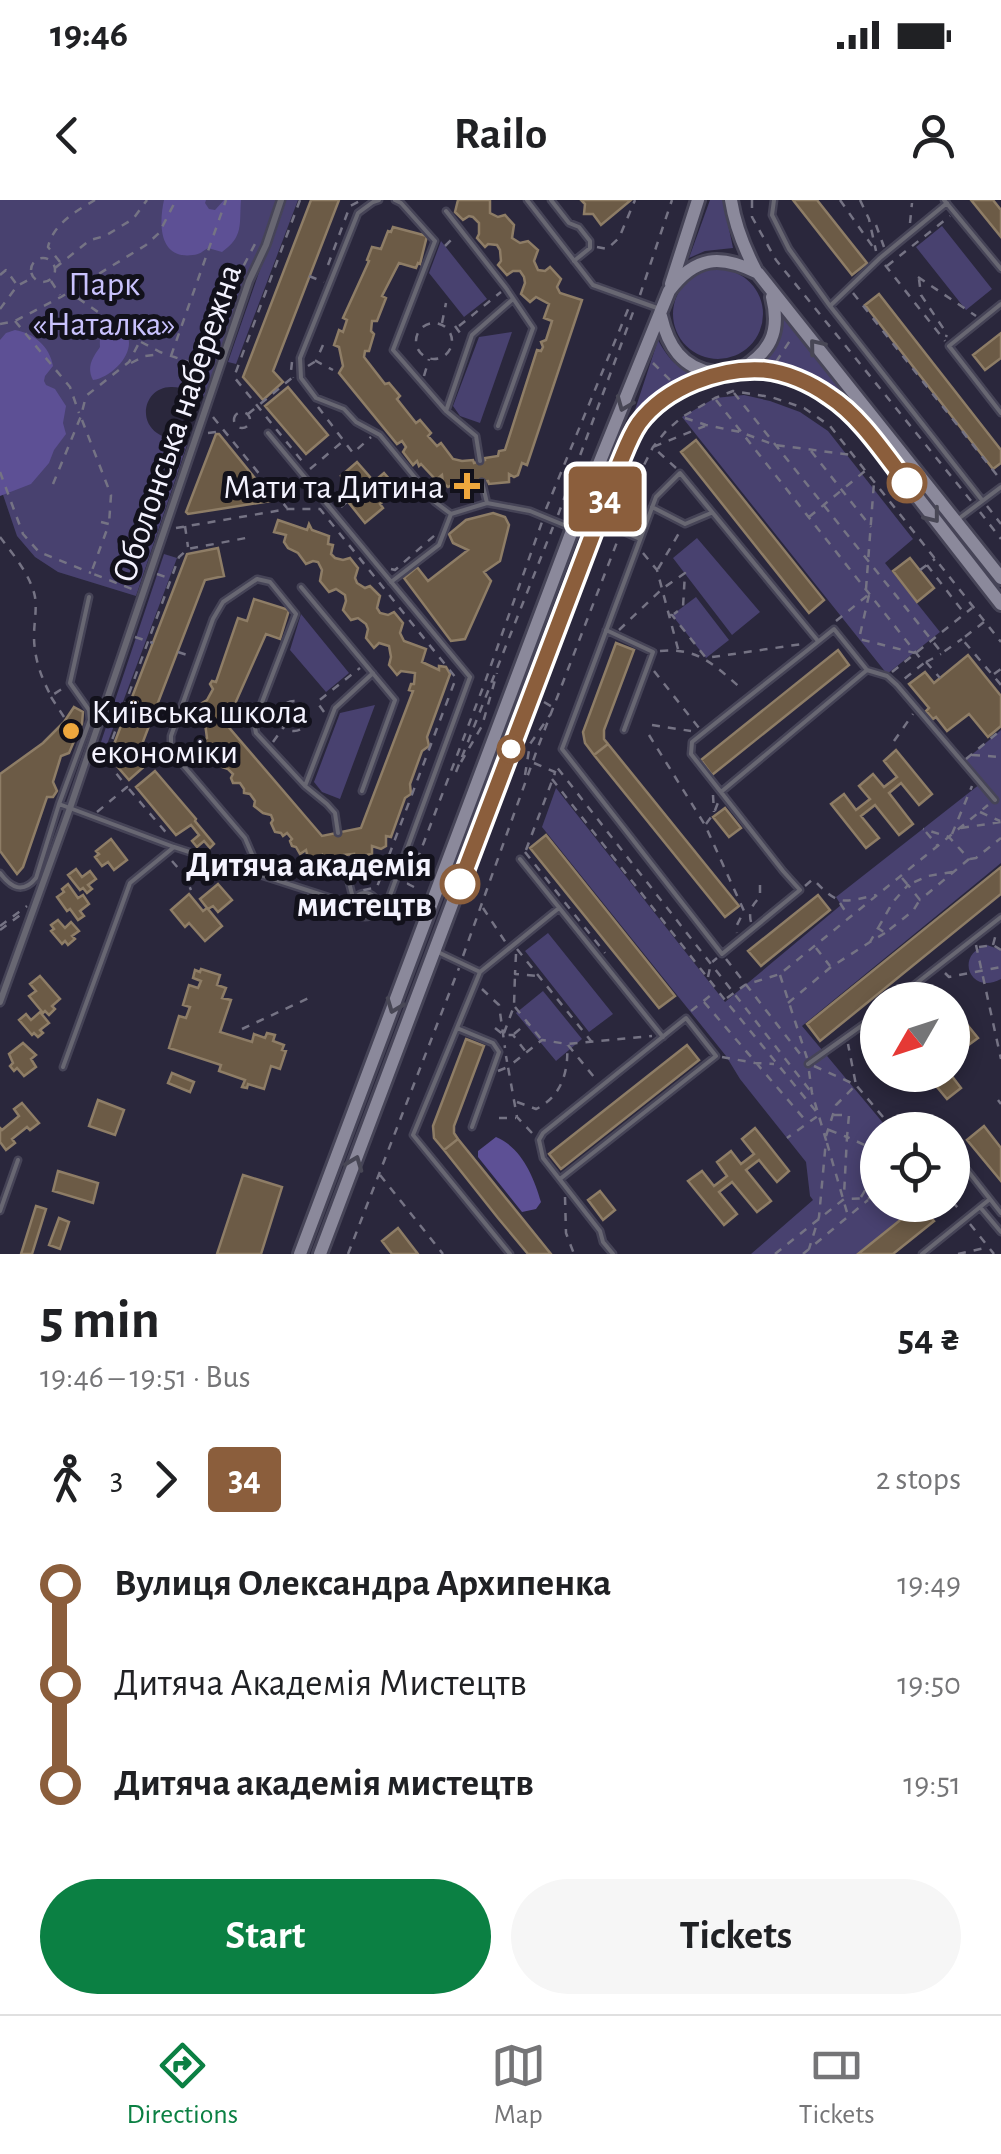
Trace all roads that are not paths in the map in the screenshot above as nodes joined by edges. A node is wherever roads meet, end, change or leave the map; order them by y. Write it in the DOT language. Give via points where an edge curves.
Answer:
graph roads {
  1 [pos="281,200"];
  2 [pos="379,200"];
  3 [pos="395,200"];
  4 [pos="526,200"];
  5 [pos="551,200"];
  6 [pos="698,200"];
  7 [pos="732,200"];
  8 [pos="774,200"];
  9 [pos="946,202"];
  10 [pos="446,211"];
  11 [pos="574,261"];
  12 [pos="1001,269"];
  13 [pos="758,273"];
  14 [pos="770,289"];
  15 [pos="668,291"];
  16 [pos="514,298"];
  17 [pos="1001,304"];
  18 [pos="830,306"];
  19 [pos="661,312"];
  20 [pos="738,371"];
  21 [pos="720,374"];
  22 [pos="998,404"];
  23 [pos="446,412"];
  24 [pos="1001,413"];
  25 [pos="498,426"];
  26 [pos="268,433"];
  27 [pos="480,461"];
  28 [pos="482,482"];
  29 [pos="1001,483"];
  30 [pos="982,500"];
  31 [pos="487,504"];
  32 [pos="652,508"];
  33 [pos="712,512"];
  34 [pos="451,514"];
  35 [pos="597,520"];
  36 [pos="956,520"];
  37 [pos="574,528"];
  38 [pos="640,538"];
  39 [pos="1001,578"];
  40 [pos="391,582"];
  41 [pos="301,588"];
  42 [pos="88,597"];
  43 [pos="1001,604"];
  44 [pos="606,630"];
  45 [pos="816,639"];
  46 [pos="867,670"];
  47 [pos="373,674"];
  48 [pos="624,730"];
  49 [pos="305,786"];
  50 [pos="362,792"];
  51 [pos="722,792"];
  52 [pos="995,800"];
  53 [pos="59,804"];
  54 [pos="70,808"];
  55 [pos="338,832"];
  56 [pos="174,844"];
  57 [pos="343,859"];
  58 [pos="520,859"];
  59 [pos="0,873"];
  60 [pos="260,873"];
  61 [pos="389,898"];
  62 [pos="377,902"];
  63 [pos="354,903"];
  64 [pos="560,908"];
  65 [pos="428,915"];
  66 [pos="1001,917"];
  67 [pos="445,923"];
  68 [pos="436,950"];
  69 [pos="480,972"];
  70 [pos="919,982"];
  71 [pos="0,1002"];
  72 [pos="457,1028"];
  73 [pos="860,1028"];
  74 [pos="662,1036"];
  75 [pos="808,1064"];
  76 [pos="63,1066"];
  77 [pos="472,1127"];
  78 [pos="18,1160"];
  79 [pos="970,1174"];
  80 [pos="560,1179"];
  81 [pos="990,1199"];
  82 [pos="980,1207"];
  83 [pos="0,1212"];
  84 [pos="1001,1213"];
  85 [pos="1001,1232"];
  86 [pos="300,1254"];
  87 [pos="320,1254"];
  88 [pos="510,1254"];
  89 [pos="613,1254"];
  90 [pos="922,1254"];
  1 -- 54 [label="street, Оболонська набережна"];
  2 -- 34 [label="lane" via="358,213 300,358 302,378 316,398 380,434"];
  3 -- 23 [label="lane" via="434,241 393,350"];
  4 -- 11 [label="lane"];
  5 -- 11 [label="lane" via="590,241"];
  6 -- 15 [label="main road"];
  7 -- 13 [label="main road"];
  8 -- 18 [label="lane" via="772,216"];
  9 -- 12 [label="lane"];
  9 -- 18 [label="lane" via="878,256"];
  10 -- 16 [label="lane"];
  11 -- 19 [label="lane" via="593,285"];
  13 -- 14 [label="main road"];
  13 -- 15 [label="main road" via="709,261 692,266"];
  14 -- 20 [label="main road" via="775,329 757,360"];
  36 -- 14 [label="main road, one-way"];
  15 -- 19 [label="main road"];
  16 -- 23 [label="lane" via="472,336"];
  16 -- 25 [label="lane" via="533,328"];
  17 -- 22 [label="lane" via="949,346"];
  18 -- 30 [label="lane"];
  19 -- 21 [label="main road" via="673,350 686,363"];
  19 -- 37 [label="main road, one-way"];
  20 -- 21 [label="main road"];
  20 -- 43 [label="main road, one-way" via="766,370 808,383 850,413"];
  21 -- 35 [label="main road" via="678,391 641,420"];
  22 -- 24 [label="lane"];
  23 -- 27 [label="lane" via="476,436"];
  26 -- 40 [label="lane"];
  28 -- 31 [label="lane"];
  29 -- 30 [label="lane"];
  30 -- 36 [label="lane"];
  31 -- 34 [label="lane"];
  31 -- 37 [label="lane"];
  32 -- 33 [label="lane" via="684,524"];
  32 -- 33 [label="lane" via="680,473"];
  32 -- 38 [label="lane"];
  33 -- 45 [label="lane"];
  34 -- 40 [label="lane" via="439,545"];
  35 -- 38 [label="lane"];
  35 -- 67 [label="main road"];
  36 -- 39 [label="main road"];
  37 -- 65 [label="main road"];
  38 -- 44 [label="lane"];
  40 -- 61 [label="lane" via="470,677"];
  41 -- 47 [label="lane"];
  42 -- 53 [label="lane" via="70,683 90,720"];
  44 -- 48 [label="lane" via="653,652"];
  44 -- 51 [label="lane" via="562,749 722,954 800,890"];
  45 -- 46 [label="lane" via="834,629"];
  45 -- 51 [label="lane" via="692,742 691,754"];
  46 -- 51 [label="lane"];
  46 -- 52 [label="lane" via="897,685"];
  47 -- 49 [label="lane" via="335,708"];
  47 -- 50 [label="lane" via="395,700"];
  49 -- 55 [label="lane" via="335,813"];
  49 -- 60 [label="lane" via="256,733 254,722 296,614 270,582 258,579 223,602 213,619 171,752 245,838"];
  53 -- 54 [label="lane"];
  53 -- 59 [label="lane" via="36,878 22,889"];
  54 -- 56 [label="lane"];
  54 -- 71 [label="street, Оболонська набережна"];
  56 -- 60 [label="lane"];
  56 -- 76 [label="lane" via="130,883"];
  57 -- 63 [label="lane"];
  58 -- 64 [label="lane"];
  60 -- 63 [label="lane"];
  61 -- 62 [label="lane"];
  61 -- 65 [label="lane"];
  62 -- 63 [label="lane" via="366,893"];
  62 -- 63 [label="lane" via="367,916"];
  64 -- 69 [label="lane"];
  64 -- 74 [label="lane"];
  65 -- 67 [label="main road"];
  65 -- 86 [label="main road, one-way"];
  66 -- 70 [label="lane"];
  67 -- 68 [label="main road"];
  68 -- 69 [label="lane"];
  87 -- 68 [label="main road, one-way"];
  69 -- 72 [label="lane"];
  72 -- 77 [label="lane" via="493,1043 498,1052"];
  72 -- 88 [label="lane" via="414,1135"];
  73 -- 75 [label="lane"];
  74 -- 80 [label="lane" via="543,1133 543,1158"];
  74 -- 80 [label="lane" via="686,1018 716,1056"];
  78 -- 83 [label="lane"];
  79 -- 81 [label="lane"];
  80 -- 89 [label="lane"];
  81 -- 82 [label="lane"];
  81 -- 84 [label="lane"];
  82 -- 85 [label="lane"];
  82 -- 90 [label="lane"];
}
